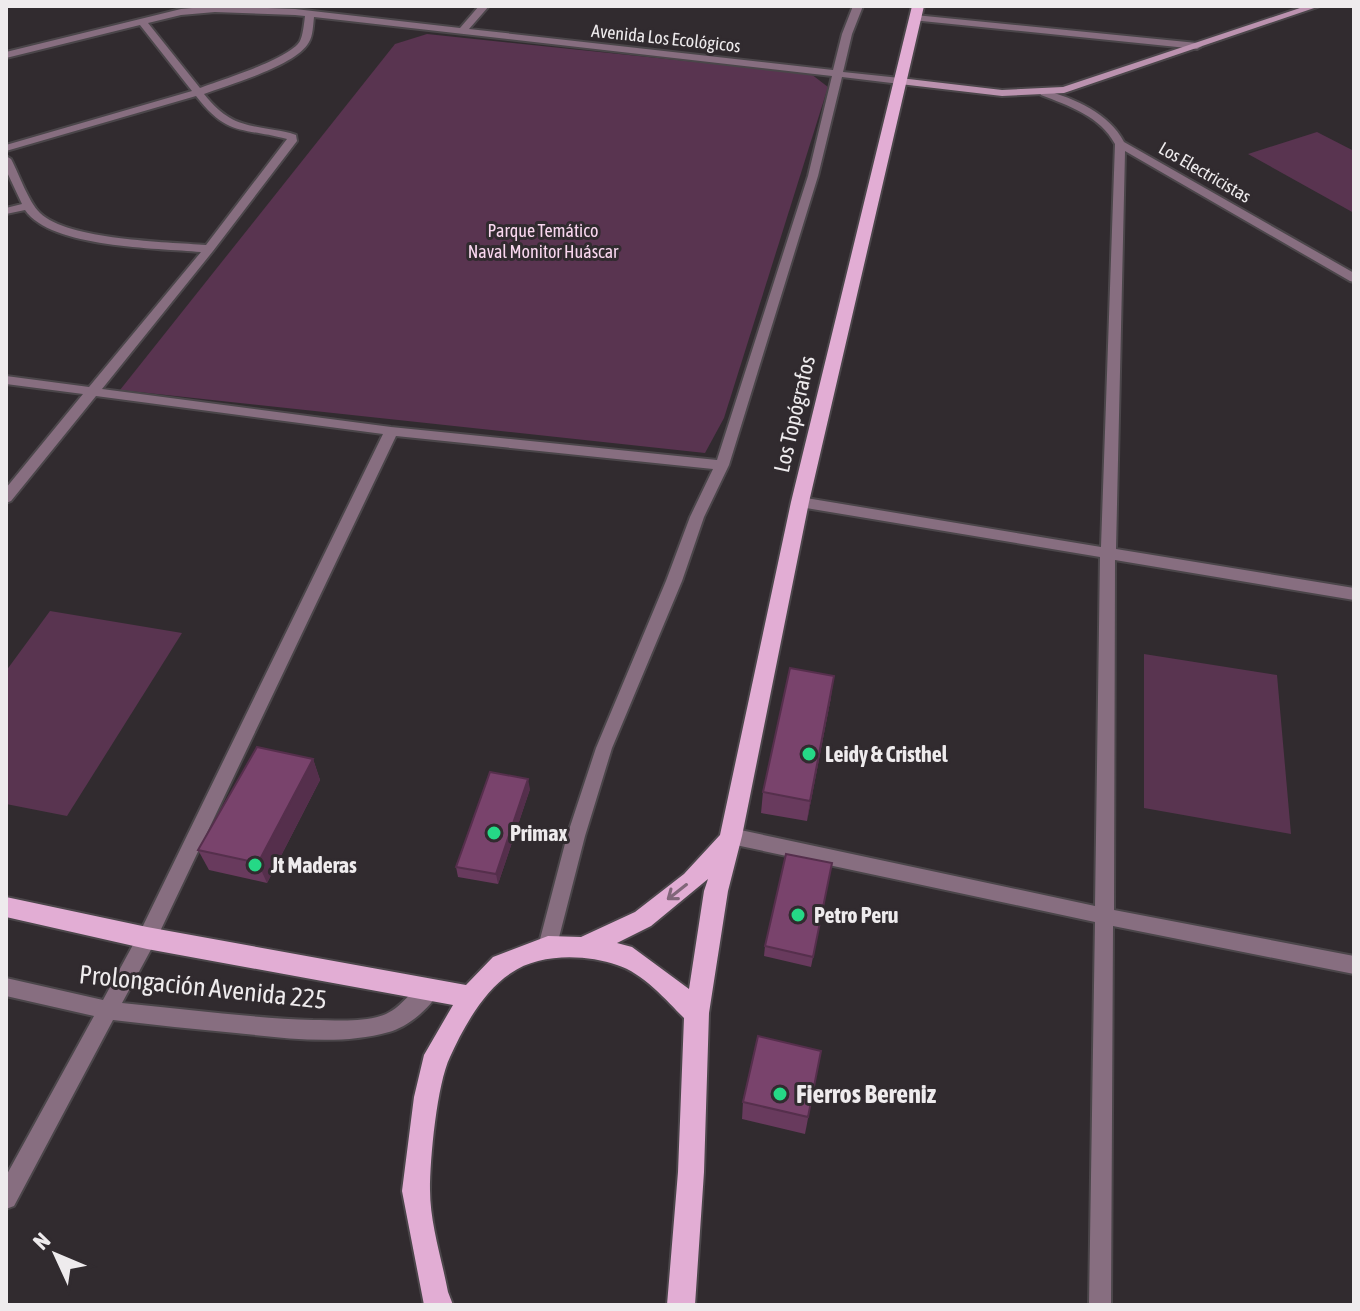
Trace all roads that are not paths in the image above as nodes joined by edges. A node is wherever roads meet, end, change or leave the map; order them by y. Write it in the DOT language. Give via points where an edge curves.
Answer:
graph roads {
  1 [pos="484,6"];
  2 [pos="858,6"];
  3 [pos="1315,6"];
  4 [pos="213,8"];
  5 [pos="298,9"];
  6 [pos="1294,9"];
  7 [pos="916,12"];
  8 [pos="310,14"];
  9 [pos="142,21"];
  10 [pos="462,31"];
  11 [pos="1197,46"];
  12 [pos="6,55"];
  13 [pos="837,74"];
  14 [pos="900,81"];
  15 [pos="197,93"];
  16 [pos="1045,93"];
  17 [pos="1120,144"];
  18 [pos="6,148"];
  19 [pos="6,159"];
  20 [pos="30,205"];
  21 [pos="6,211"];
  22 [pos="209,249"];
  23 [pos="1354,278"];
  24 [pos="6,380"];
  25 [pos="92,392"];
  26 [pos="391,431"];
  27 [pos="722,465"];
  28 [pos="6,498"];
  29 [pos="800,502"];
  30 [pos="1108,552"];
  31 [pos="1354,594"];
  32 [pos="731,836"];
  33 [pos="6,907"];
  34 [pos="1103,916"];
  35 [pos="147,938"];
  36 [pos="548,947"];
  37 [pos="583,948"];
  38 [pos="1354,965"];
  39 [pos="6,987"];
  40 [pos="430,989"];
  41 [pos="471,997"];
  42 [pos="110,1011"];
  43 [pos="697,1013"];
  44 [pos="6,1198"];
  45 [pos="434,1302"];
  46 [pos="681,1305"];
  47 [pos="1100,1305"];
  1 -- 10 [label="street"];
  2 -- 13 [label="street"];
  3 -- 6 [label="main road, Avenida Los Ecológicos"];
  4 -- 5 [label="street, Avenida Los Ecológicos"];
  4 -- 9 [label="street, Avenida Los Ecológicos"];
  5 -- 8 [label="street, Avenida Los Ecológicos"];
  6 -- 11 [label="main road, Avenida Los Ecológicos"];
  7 -- 11 [label="street"];
  7 -- 14 [label="main road, Los Topógrafos"];
  8 -- 10 [label="street, Avenida Los Ecológicos"];
  8 -- 15 [label="street" via="305,41 297,50"];
  9 -- 12 [label="street, Avenida Los Ecológicos"];
  9 -- 15 [label="street"];
  10 -- 13 [label="street, Avenida Los Ecológicos"];
  11 -- 16 [label="main road, Avenida Los Ecológicos"];
  13 -- 14 [label="street, Avenida Los Ecológicos"];
  13 -- 27 [label="street" via="813,176"];
  14 -- 16 [label="main road, Avenida Los Ecológicos"];
  14 -- 29 [label="main road, Los Topógrafos"];
  15 -- 18 [label="street"];
  15 -- 22 [label="street" via="232,125 292,137"];
  16 -- 17 [label="street, Los Electricistas" via="1087,112 1117,135"];
  17 -- 23 [label="street, Los Electricistas"];
  17 -- 30 [label="street"];
  19 -- 20 [label="street"];
  20 -- 21 [label="street"];
  20 -- 22 [label="street" via="35,216 76,235"];
  22 -- 25 [label="street"];
  24 -- 25 [label="street"];
  25 -- 26 [label="street"];
  25 -- 28 [label="street"];
  26 -- 27 [label="street"];
  26 -- 35 [label="street"];
  27 -- 36 [label="street" via="604,748"];
  29 -- 30 [label="street"];
  29 -- 32 [label="main road, Los Topógrafos"];
  30 -- 31 [label="street"];
  30 -- 34 [label="street"];
  32 -- 34 [label="street"];
  32 -- 37 [label="main road, Los Topógrafos, one-way" via="692,881 643,919"];
  32 -- 43 [label="main road, Los Topógrafos" via="716,891"];
  33 -- 35 [label="main road, Prolongación Avenida 225"];
  34 -- 38 [label="street"];
  34 -- 47 [label="street"];
  35 -- 40 [label="main road, Prolongación Avenida 225"];
  35 -- 42 [label="street"];
  36 -- 37 [label="main road"];
  36 -- 41 [label="main road" via="502,965"];
  37 -- 43 [label="main road" via="624,955"];
  39 -- 42 [label="street, Prolongación Avenida 225"];
  40 -- 41 [label="main road, Prolongación Avenida 225"];
  40 -- 42 [label="street, Prolongación Avenida 225" via="389,1023 348,1030"];
  41 -- 45 [label="main road" via="437,1055 427,1097 416,1191"];
  42 -- 44 [label="street"];
  43 -- 46 [label="main road, Los Topógrafos"];
}
